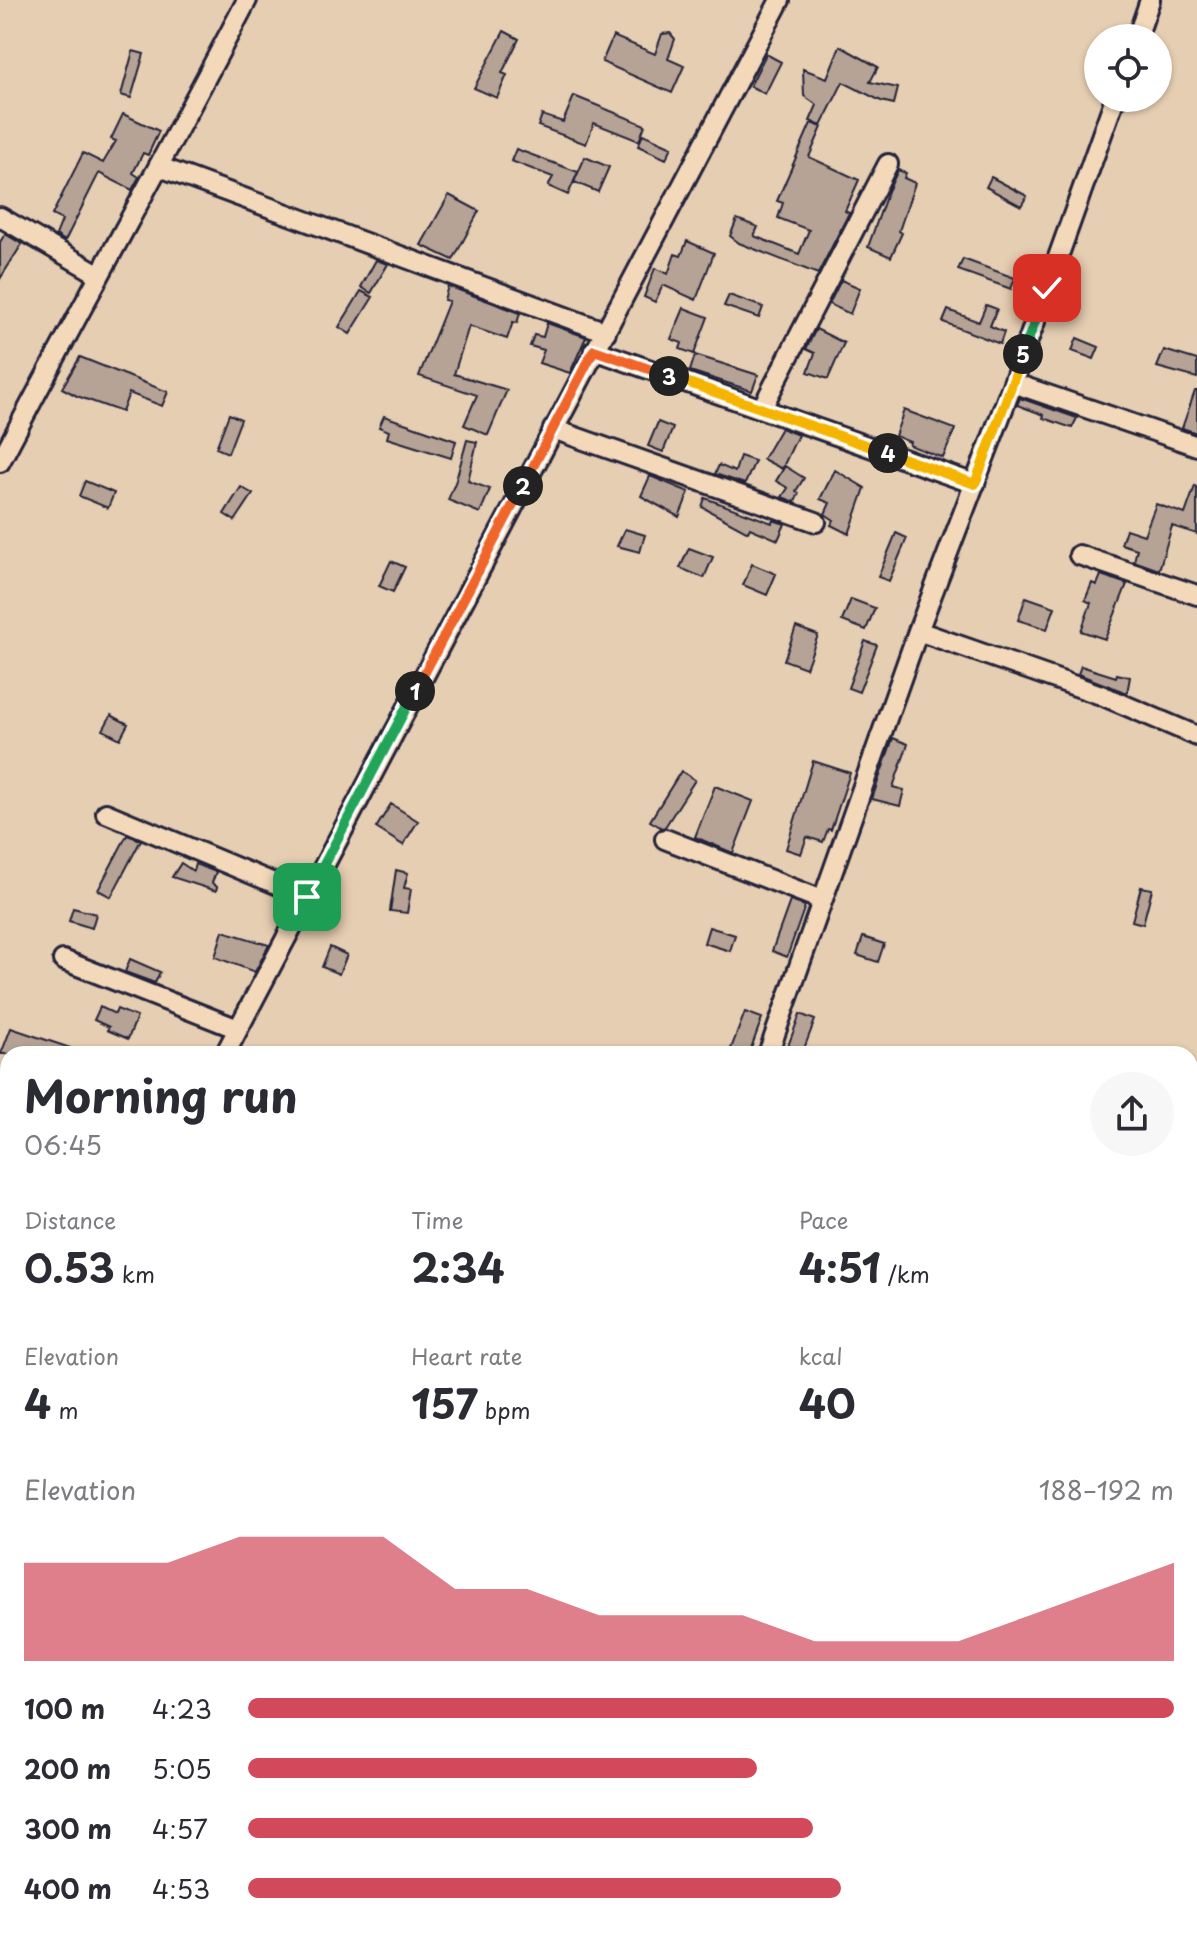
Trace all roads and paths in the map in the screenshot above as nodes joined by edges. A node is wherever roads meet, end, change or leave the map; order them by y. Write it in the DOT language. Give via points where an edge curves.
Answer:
graph roads {
  1 [pos="247,0"];
  2 [pos="780,0"];
  3 [pos="1150,0"];
  4 [pos="1142,24"];
  5 [pos="1110,112"];
  6 [pos="888,164"];
  7 [pos="160,167"];
  8 [pos="0,217"];
  9 [pos="98,274"];
  10 [pos="606,332"];
  11 [pos="594,350"];
  12 [pos="1013,383"];
  13 [pos="762,408"];
  14 [pos="553,429"];
  15 [pos="1197,446"];
  16 [pos="0,462"];
  17 [pos="975,484"];
  18 [pos="816,522"];
  19 [pos="1079,555"];
  20 [pos="1197,595"];
  21 [pos="918,631"];
  22 [pos="1197,736"];
  23 [pos="106,813"];
  24 [pos="665,839"];
  25 [pos="307,897"];
  26 [pos="822,900"];
  27 [pos="63,960"];
  28 [pos="238,1029"];
  29 [pos="229,1046"];
  30 [pos="771,1046"];
  31 [pos="0,1767"];
  32 [pos="0,1776"];
  1 -- 7 [label="street"];
  2 -- 10 [label="street"];
  3 -- 4 [label="street"];
  5 -- 12 [label="street"];
  6 -- 13 [label="street"];
  7 -- 9 [label="street"];
  7 -- 10 [label="street"];
  8 -- 9 [label="street"];
  9 -- 16 [label="street"];
  10 -- 11 [label="street"];
  11 -- 13 [label="street"];
  11 -- 14 [label="street"];
  12 -- 15 [label="street"];
  12 -- 17 [label="street"];
  13 -- 17 [label="street"];
  14 -- 18 [label="street"];
  14 -- 25 [label="street"];
  17 -- 21 [label="street"];
  19 -- 20 [label="street"];
  21 -- 22 [label="street" via="1101,695"];
  21 -- 26 [label="street"];
  23 -- 25 [label="street"];
  24 -- 26 [label="street"];
  25 -- 28 [label="street"];
  26 -- 30 [label="street"];
  27 -- 28 [label="street"];
  28 -- 29 [label="street"];
  31 -- 32 [label="street"];
}
